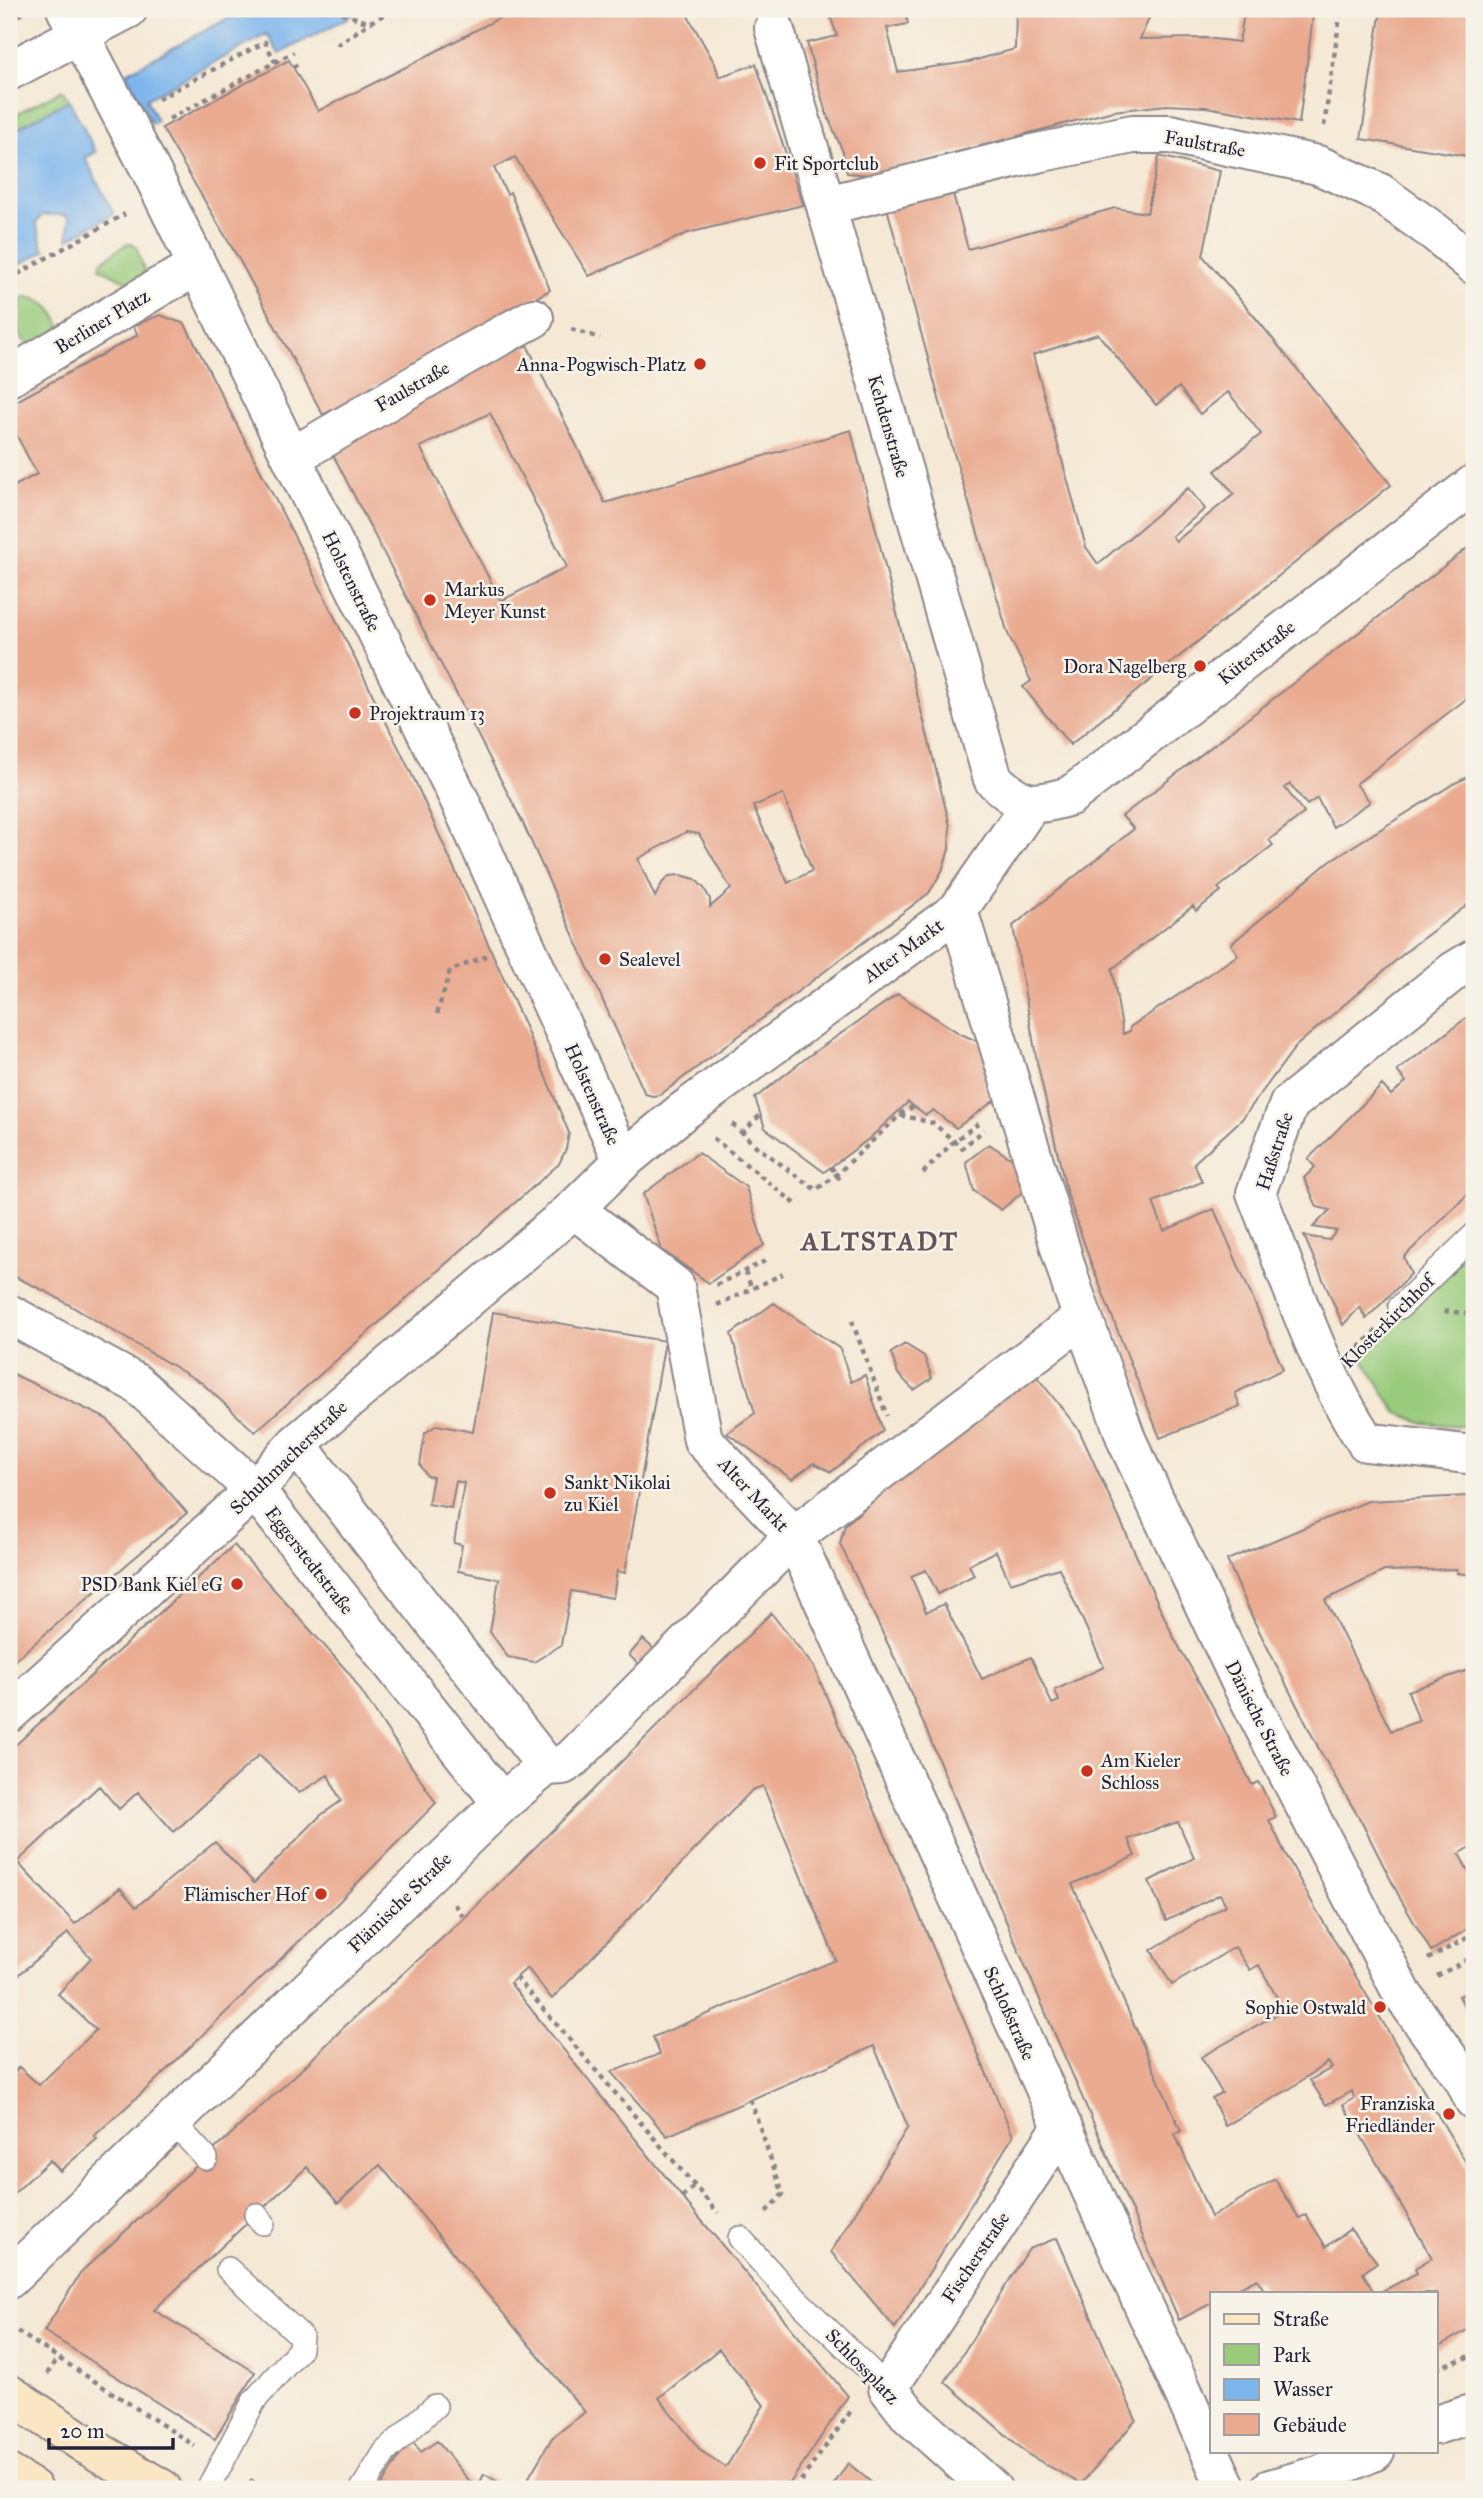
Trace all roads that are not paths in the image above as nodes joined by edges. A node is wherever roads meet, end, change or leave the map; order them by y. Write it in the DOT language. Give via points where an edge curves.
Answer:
graph roads {
  1 [pos="128,9"];
  2 [pos="774,28"];
  3 [pos="80,36"];
  4 [pos="9,71"];
  5 [pos="828,205"];
  6 [pos="1474,265"];
  7 [pos="197,267"];
  8 [pos="534,318"];
  9 [pos="9,377"];
  10 [pos="292,457"];
  11 [pos="1474,484"];
  12 [pos="1031,804"];
  13 [pos="958,910"];
  14 [pos="1474,959"];
  15 [pos="623,1161"];
  16 [pos="574,1209"];
  17 [pos="1474,1235"];
  18 [pos="1400,1307"];
  19 [pos="9,1314"];
  20 [pos="1082,1318"];
  21 [pos="296,1444"];
  22 [pos="1474,1455"];
  23 [pos="255,1490"];
  24 [pos="794,1536"];
  25 [pos="9,1713"];
  26 [pos="546,1766"];
  27 [pos="502,1803"];
  28 [pos="1474,2099"];
  29 [pos="172,2121"];
  30 [pos="1062,2127"];
  31 [pos="206,2158"];
  32 [pos="740,2238"];
  33 [pos="228,2269"];
  34 [pos="9,2278"];
  35 [pos="888,2388"];
  36 [pos="9,2395"];
  37 [pos="435,2406"];
  38 [pos="1474,2413"];
  39 [pos="1438,2424"];
  40 [pos="1210,2452"];
  41 [pos="1210,2452"];
  42 [pos="1373,2452"];
  43 [pos="9,2474"];
  44 [pos="33,2489"];
  45 [pos="162,2489"];
  46 [pos="208,2489"];
  47 [pos="362,2489"];
  48 [pos="992,2489"];
  49 [pos="1227,2489"];
  50 [pos="1270,2489"];
  1 -- 3 [label="street"];
  2 -- 5 [label="street, Kehdenstraße"];
  3 -- 4 [label="street"];
  3 -- 7 [label="street, Holstenstraße"];
  5 -- 6 [label="street, Faulstraße" via="1133,134 1170,134 1318,165 1380,193"];
  5 -- 12 [label="street, Kehdenstraße" via="993,779 1009,795"];
  7 -- 9 [label="street, Berliner Platz"];
  7 -- 10 [label="street, Holstenstraße"];
  8 -- 10 [label="street, Faulstraße"];
  10 -- 15 [label="street, Holstenstraße" via="460,801"];
  11 -- 12 [label="street, Küterstraße" via="1070,796"];
  12 -- 13 [label="street, Alter Markt"];
  13 -- 15 [label="street, Alter Markt" via="682,1112"];
  13 -- 20 [label="street, Alter Markt"];
  14 -- 22 [label="street, Haßstraße" via="1289,1104 1256,1192 1329,1377 1366,1441"];
  15 -- 16 [label="street, Alter Markt"];
  16 -- 21 [label="street, Schuhmacherstraße"];
  16 -- 24 [label="street, Alter Markt" via="676,1286 704,1440"];
  17 -- 18 [label="lane, Klosterkirchhof"];
  19 -- 23 [label="street, Eggerstedtstraße" via="136,1383"];
  20 -- 24 [label="street, Alter Markt"];
  20 -- 28 [label="street, Dänische Straße" via="1127,1441 1241,1683 1403,1995"];
  21 -- 23 [label="street, Schuhmacherstraße"];
  21 -- 26 [label="street"];
  23 -- 25 [label="street, Schuhmacherstraße"];
  23 -- 27 [label="street, Eggerstedtstraße"];
  24 -- 26 [label="street, Flämische Straße" via="573,1758 563,1765"];
  24 -- 30 [label="street, Schloßstraße"];
  26 -- 27 [label="street, Flämische Straße"];
  27 -- 29 [label="street, Flämische Straße"];
  29 -- 31 [label="lane"];
  29 -- 34 [label="street, Flämische Straße"];
  30 -- 35 [label="street, Fischerstraße"];
  30 -- 40 [label="street, Schloßstraße"];
  32 -- 35 [label="lane, Schlossplatz"];
  33 -- 46 [label="lane" via="301,2336 300,2348 254,2401"];
  35 -- 48 [label="street, Schlossplatz" via="910,2416"];
  36 -- 45 [label="main road"];
  37 -- 47 [label="lane" via="385,2452"];
  38 -- 39 [label="street"];
  41 -- 49 [label="street, Schloßstraße"];
  42 -- 50 [label="street"];
  43 -- 44 [label="main road"];
}
